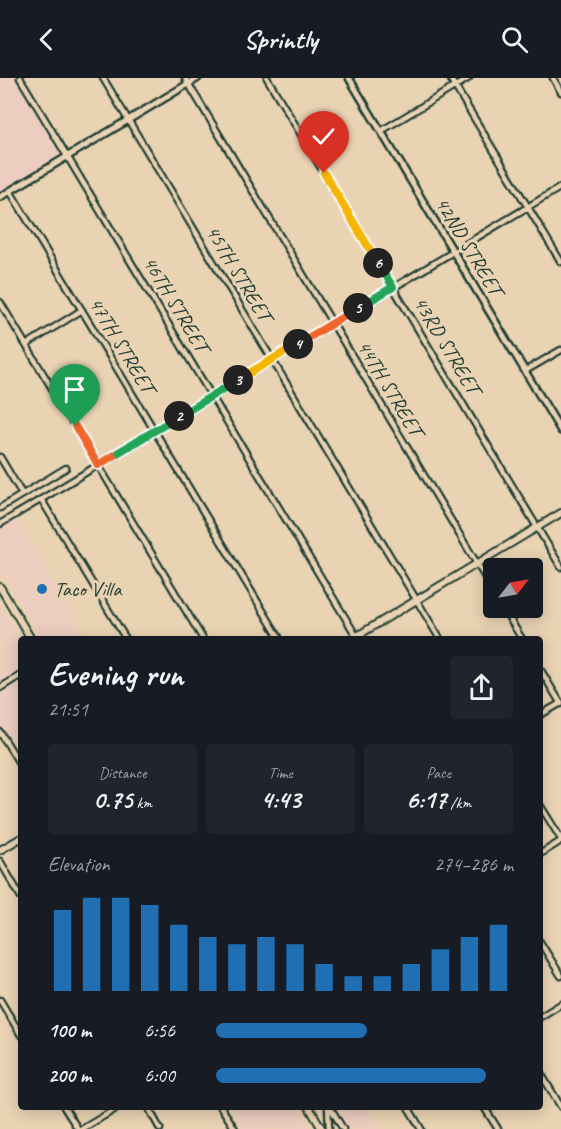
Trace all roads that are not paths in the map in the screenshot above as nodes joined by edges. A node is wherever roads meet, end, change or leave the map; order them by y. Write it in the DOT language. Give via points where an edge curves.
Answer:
graph roads {
  1 [pos="20,78"];
  2 [pos="103,78"];
  3 [pos="198,78"];
  4 [pos="267,78"];
  5 [pos="349,78"];
  6 [pos="450,78"];
  7 [pos="468,78"];
  8 [pos="553,78"];
  9 [pos="186,81"];
  10 [pos="455,86"];
  11 [pos="561,92"];
  12 [pos="128,120"];
  13 [pos="381,131"];
  14 [pos="68,156"];
  15 [pos="561,187"];
  16 [pos="10,191"];
  17 [pos="0,197"];
  18 [pos="528,207"];
  19 [pos="453,251"];
  20 [pos="561,262"];
  21 [pos="393,287"];
  22 [pos="0,302"];
  23 [pos="82,310"];
  24 [pos="332,324"];
  25 [pos="26,345"];
  26 [pos="561,350"];
  27 [pos="272,360"];
  28 [pos="525,371"];
  29 [pos="212,396"];
  30 [pos="154,431"];
  31 [pos="561,431"];
  32 [pos="0,457"];
  33 [pos="98,465"];
  34 [pos="66,468"];
  35 [pos="44,481"];
  36 [pos="52,493"];
  37 [pos="22,494"];
  38 [pos="42,499"];
  39 [pos="3,506"];
  40 [pos="561,513"];
  41 [pos="12,517"];
  42 [pos="0,524"];
  43 [pos="537,528"];
  44 [pos="477,564"];
  45 [pos="561,567"];
  46 [pos="483,574"];
  47 [pos="0,587"];
  48 [pos="417,600"];
  49 [pos="509,618"];
  50 [pos="29,636"];
  51 [pos="124,636"];
  52 [pos="201,636"];
  53 [pos="277,636"];
  54 [pos="354,636"];
  55 [pos="358,636"];
  56 [pos="438,636"];
  57 [pos="520,636"];
  58 [pos="543,674"];
  59 [pos="18,677"];
  60 [pos="0,688"];
  61 [pos="561,703"];
  62 [pos="543,714"];
  63 [pos="0,732"];
  64 [pos="18,761"];
  65 [pos="543,810"];
  66 [pos="18,840"];
  67 [pos="561,840"];
  68 [pos="0,850"];
  69 [pos="543,852"];
  70 [pos="0,861"];
  71 [pos="18,892"];
  72 [pos="543,947"];
  73 [pos="561,976"];
  74 [pos="0,1000"];
  75 [pos="561,1004"];
  76 [pos="543,1015"];
  77 [pos="18,1030"];
  78 [pos="543,1077"];
  79 [pos="561,1107"];
  80 [pos="66,1110"];
  81 [pos="114,1110"];
  82 [pos="150,1110"];
  83 [pos="223,1110"];
  84 [pos="311,1110"];
  85 [pos="329,1110"];
  86 [pos="331,1110"];
  87 [pos="410,1110"];
  88 [pos="486,1110"];
  89 [pos="78,1129"];
  90 [pos="82,1129"];
  91 [pos="160,1129"];
  92 [pos="235,1129"];
  93 [pos="322,1129"];
  94 [pos="329,1129"];
  95 [pos="343,1129"];
  96 [pos="421,1129"];
  97 [pos="498,1129"];
  1 -- 14 [label="street, 46TH STREET"];
  2 -- 12 [label="street, 45TH STREET"];
  3 -- 9 [label="street"];
  4 -- 21 [label="street, 43RD STREET"];
  5 -- 13 [label="street, 42ND STREET"];
  6 -- 10 [label="street"];
  7 -- 10 [label="street"];
  8 -- 11 [label="street"];
  9 -- 12 [label="street"];
  9 -- 24 [label="street, 44TH STREET"];
  10 -- 13 [label="street"];
  10 -- 18 [label="street"];
  12 -- 14 [label="street"];
  12 -- 27 [label="street, 45TH STREET"];
  13 -- 19 [label="street, 42ND STREET"];
  14 -- 16 [label="street"];
  14 -- 29 [label="street, 46TH STREET"];
  15 -- 18 [label="street"];
  16 -- 17 [label="street"];
  16 -- 23 [label="street, 47TH STREET"];
  18 -- 19 [label="street"];
  18 -- 20 [label="street"];
  19 -- 21 [label="street"];
  19 -- 28 [label="street, 42ND STREET"];
  21 -- 24 [label="street"];
  21 -- 43 [label="street, 43RD STREET"];
  22 -- 25 [label="street"];
  23 -- 25 [label="street"];
  23 -- 30 [label="street, 47TH STREET"];
  24 -- 27 [label="street"];
  24 -- 44 [label="street, 44TH STREET"];
  25 -- 33 [label="street"];
  26 -- 28 [label="street"];
  27 -- 29 [label="street"];
  27 -- 48 [label="street, 45TH STREET"];
  28 -- 31 [label="street, 42ND STREET"];
  29 -- 30 [label="street"];
  29 -- 54 [label="street, 46TH STREET"];
  30 -- 33 [label="street"];
  30 -- 53 [label="street, 47TH STREET"];
  32 -- 37 [label="street"];
  33 -- 36 [label="street"];
  33 -- 52 [label="street"];
  34 -- 35 [label="street"];
  35 -- 36 [label="street"];
  35 -- 37 [label="street"];
  36 -- 38 [label="street"];
  37 -- 39 [label="street"];
  38 -- 41 [label="street"];
  38 -- 51 [label="street"];
  39 -- 41 [label="street"];
  40 -- 43 [label="main road"];
  41 -- 42 [label="street"];
  43 -- 44 [label="main road"];
  43 -- 45 [label="street, 43RD STREET"];
  44 -- 46 [label="street, 44TH STREET"];
  44 -- 48 [label="main road"];
  47 -- 50 [label="main road"];
  48 -- 55 [label="main road"];
  48 -- 56 [label="street, 45TH STREET"];
  49 -- 57 [label="street"];
  58 -- 61 [label="street"];
  59 -- 60 [label="street"];
  61 -- 62 [label="street"];
  63 -- 64 [label="street"];
  65 -- 67 [label="street"];
  66 -- 68 [label="main road"];
  67 -- 69 [label="street"];
  70 -- 71 [label="street"];
  72 -- 73 [label="street"];
  74 -- 77 [label="street"];
  75 -- 76 [label="street"];
  78 -- 79 [label="street"];
  80 -- 89 [label="street"];
  81 -- 90 [label="street"];
  82 -- 91 [label="street"];
  83 -- 92 [label="street"];
  84 -- 93 [label="main road"];
  85 -- 94 [label="street"];
  86 -- 95 [label="street"];
  87 -- 96 [label="street"];
  88 -- 97 [label="street"];
}
